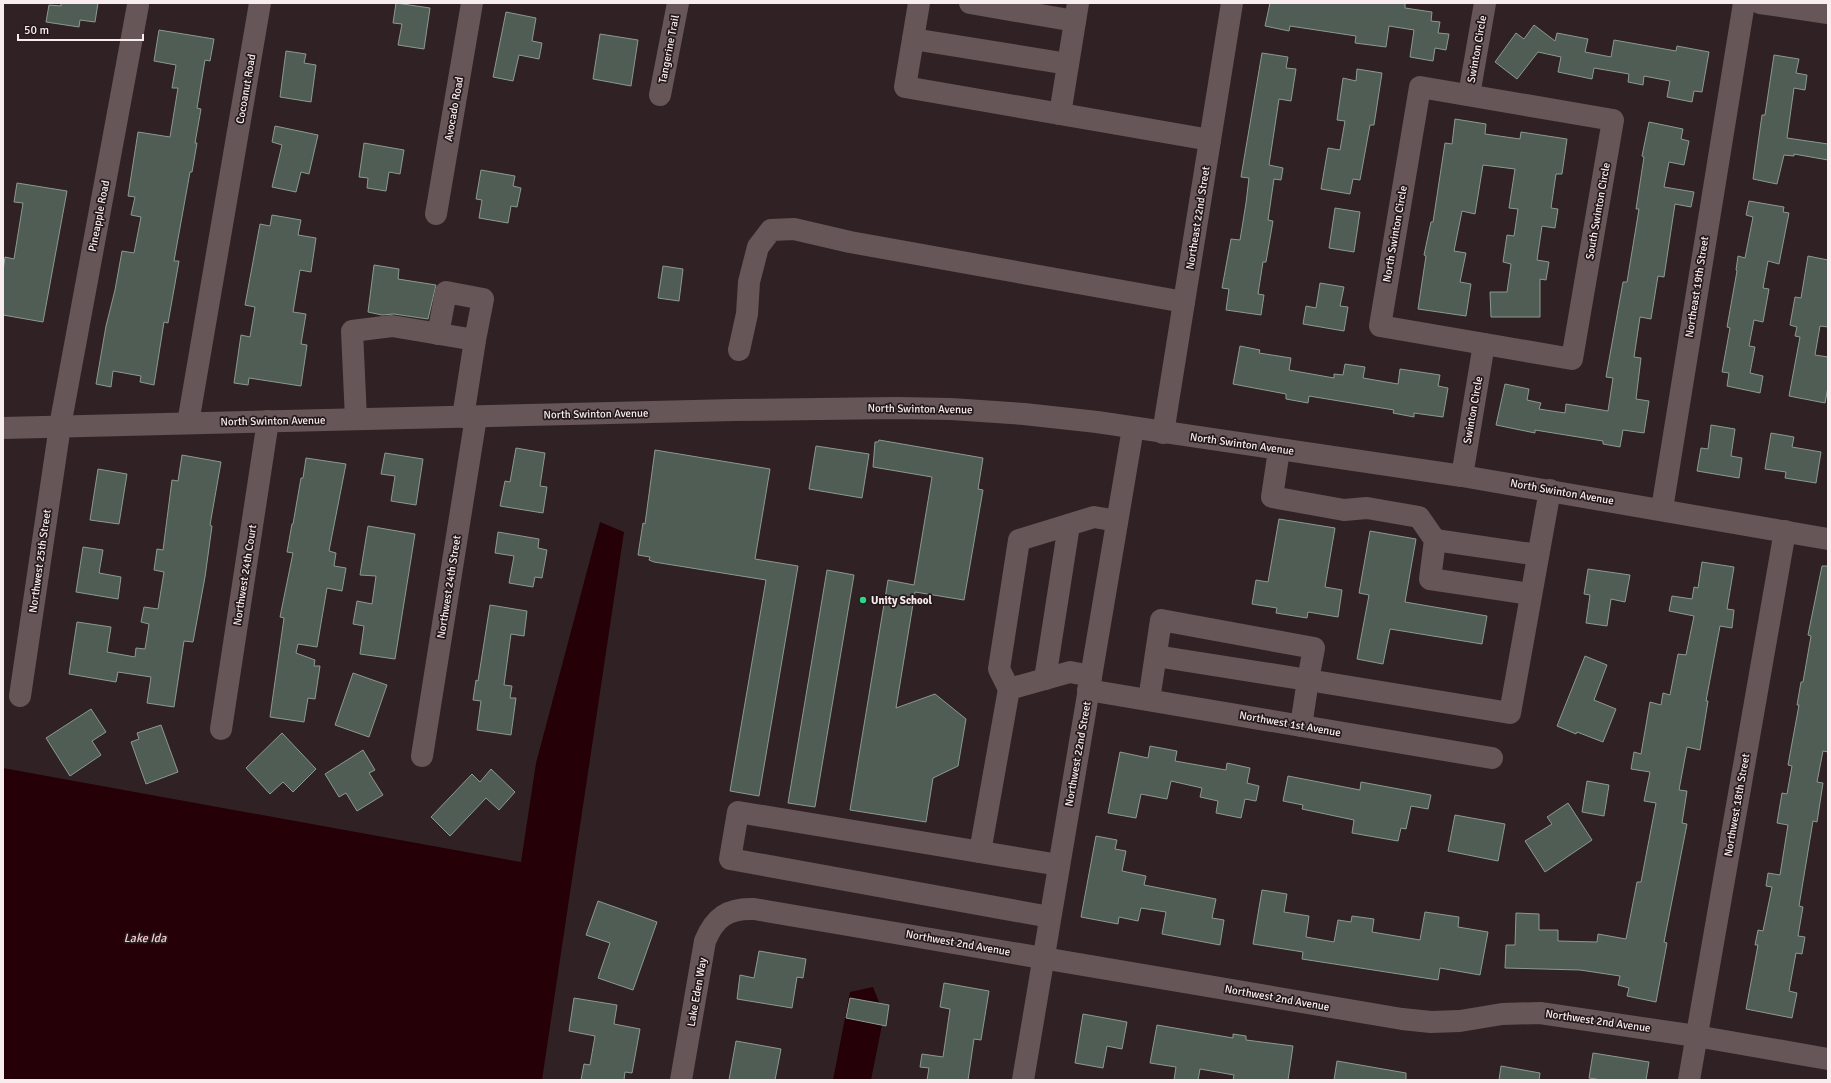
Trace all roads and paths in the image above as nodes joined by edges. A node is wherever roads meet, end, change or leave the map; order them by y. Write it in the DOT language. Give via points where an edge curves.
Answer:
graph roads {
  1 [pos="260,3"];
  2 [pos="472,3"];
  3 [pos="678,3"];
  4 [pos="919,3"];
  5 [pos="970,3"];
  6 [pos="1232,3"];
  7 [pos="1485,3"];
  8 [pos="1744,3"];
  9 [pos="1754,3"];
  10 [pos="1760,3"];
  11 [pos="138,5"];
  12 [pos="1076,12"];
  13 [pos="1828,13"];
  14 [pos="913,39"];
  15 [pos="1068,64"];
  16 [pos="1733,66"];
  17 [pos="660,95"];
  18 [pos="1470,95"];
  19 [pos="1060,114"];
  20 [pos="1210,140"];
  21 [pos="436,214"];
  22 [pos="1184,302"];
  23 [pos="438,334"];
  24 [pos="475,340"];
  25 [pos="1484,344"];
  26 [pos="739,350"];
  27 [pos="469,417"];
  28 [pos="356,419"];
  29 [pos="268,422"];
  30 [pos="188,423"];
  31 [pos="60,426"];
  32 [pos="3,428"];
  33 [pos="1133,428"];
  34 [pos="1162,433"];
  35 [pos="1279,450"];
  36 [pos="1462,476"];
  37 [pos="1550,490"];
  38 [pos="1662,509"];
  39 [pos="1117,521"];
  40 [pos="1069,525"];
  41 [pos="1785,531"];
  42 [pos="1828,539"];
  43 [pos="1435,540"];
  44 [pos="1538,555"];
  45 [pos="1531,594"];
  46 [pos="1156,656"];
  47 [pos="1045,679"];
  48 [pos="1308,680"];
  49 [pos="1090,683"];
  50 [pos="1009,689"];
  51 [pos="20,696"];
  52 [pos="1149,700"];
  53 [pos="1301,726"];
  54 [pos="221,729"];
  55 [pos="422,756"];
  56 [pos="1492,758"];
  57 [pos="980,852"];
  58 [pos="1059,865"];
  59 [pos="729,912"];
  60 [pos="1050,916"];
  61 [pos="1044,958"];
  62 [pos="1696,1036"];
  63 [pos="1828,1059"];
  64 [pos="681,1080"];
  65 [pos="1023,1080"];
  66 [pos="1689,1080"];
  1 -- 30 [label="street, Cocoanut Road"];
  2 -- 21 [label="street, Avocado Road"];
  3 -- 17 [label="street, Tangerine Trail"];
  4 -- 14 [label="street"];
  5 -- 12 [label="street"];
  6 -- 20 [label="street, Northeast 22nd Street"];
  7 -- 18 [label="street, Swinton Circle"];
  8 -- 16 [label="street, Northeast 19th Street"];
  9 -- 16 [label="street, Northeast 19th Street" via="1744,48"];
  10 -- 13 [label="street"];
  11 -- 31 [label="street, Pineapple Road"];
  12 -- 15 [label="street"];
  14 -- 15 [label="street"];
  14 -- 19 [label="street" via="905,87"];
  15 -- 19 [label="street"];
  16 -- 38 [label="street, Northeast 19th Street"];
  18 -- 25 [label="street, North Swinton Circle" via="1420,87 1380,326"];
  18 -- 25 [label="street, South Swinton Circle" via="1613,120 1572,358"];
  19 -- 20 [label="street"];
  20 -- 22 [label="street, Northeast 22nd Street"];
  22 -- 26 [label="street" via="850,242 794,229 771,230 758,247 749,282 762,301 756,328"];
  22 -- 34 [label="street, Northeast 22nd Street"];
  23 -- 24 [label="street"];
  23 -- 24 [label="street, Northwest 24th Street" via="446,292 483,299"];
  23 -- 28 [label="street" via="392,326 352,331"];
  24 -- 27 [label="street, Northwest 24th Street"];
  25 -- 36 [label="street, Swinton Circle"];
  27 -- 28 [label="street, North Swinton Avenue"];
  27 -- 33 [label="street, North Swinton Avenue" via="920,408 1024,414"];
  27 -- 55 [label="street, Northwest 24th Street"];
  28 -- 29 [label="street, North Swinton Avenue"];
  29 -- 30 [label="street, North Swinton Avenue"];
  29 -- 54 [label="street, Northwest 24th Court"];
  30 -- 31 [label="street, North Swinton Avenue"];
  31 -- 32 [label="street, North Swinton Avenue"];
  31 -- 51 [label="street, Northwest 25th Street"];
  33 -- 34 [label="street, North Swinton Avenue"];
  33 -- 39 [label="street, Northwest 22nd Street"];
  34 -- 35 [label="street, North Swinton Avenue"];
  35 -- 36 [label="street, North Swinton Avenue"];
  35 -- 43 [label="street" via="1272,497 1344,510 1367,508 1419,517"];
  36 -- 37 [label="street, North Swinton Avenue"];
  37 -- 38 [label="street, North Swinton Avenue"];
  37 -- 44 [label="street"];
  38 -- 41 [label="street, North Swinton Avenue"];
  39 -- 40 [label="street" via="1094,517"];
  39 -- 49 [label="street, Northwest 22nd Street"];
  40 -- 47 [label="street"];
  40 -- 50 [label="street" via="1019,540 999,669"];
  41 -- 42 [label="street, North Swinton Avenue"];
  41 -- 62 [label="street, Northwest 18th Street"];
  43 -- 44 [label="street"];
  43 -- 45 [label="street" via="1430,579"];
  44 -- 45 [label="street"];
  45 -- 48 [label="street" via="1510,713"];
  46 -- 48 [label="street"];
  46 -- 48 [label="street" via="1161,620 1314,648"];
  46 -- 52 [label="street"];
  47 -- 49 [label="street, Northwest 1st Avenue" via="1070,672"];
  47 -- 50 [label="street, Northwest 1st Avenue"];
  48 -- 53 [label="street"];
  49 -- 52 [label="street, Northwest 1st Avenue"];
  49 -- 58 [label="street, Northwest 22nd Street"];
  50 -- 57 [label="street"];
  52 -- 53 [label="street, Northwest 1st Avenue"];
  53 -- 56 [label="street, Northwest 1st Avenue"];
  57 -- 58 [label="street"];
  57 -- 60 [label="street" via="738,812 730,860"];
  58 -- 60 [label="street, Northwest 22nd Street"];
  59 -- 61 [label="street, Northwest 2nd Avenue" via="741,908 754,909"];
  59 -- 64 [label="street, Lake Eden Way" via="718,919 705,941"];
  60 -- 61 [label="street, Northwest 22nd Street"];
  61 -- 62 [label="street, Northwest 2nd Avenue" via="1402,1019 1460,1021 1502,1014 1540,1013"];
  61 -- 65 [label="street, Northwest 22nd Street"];
  62 -- 63 [label="street, Northwest 2nd Avenue"];
  62 -- 66 [label="street, Northwest 18th Street"];
}
